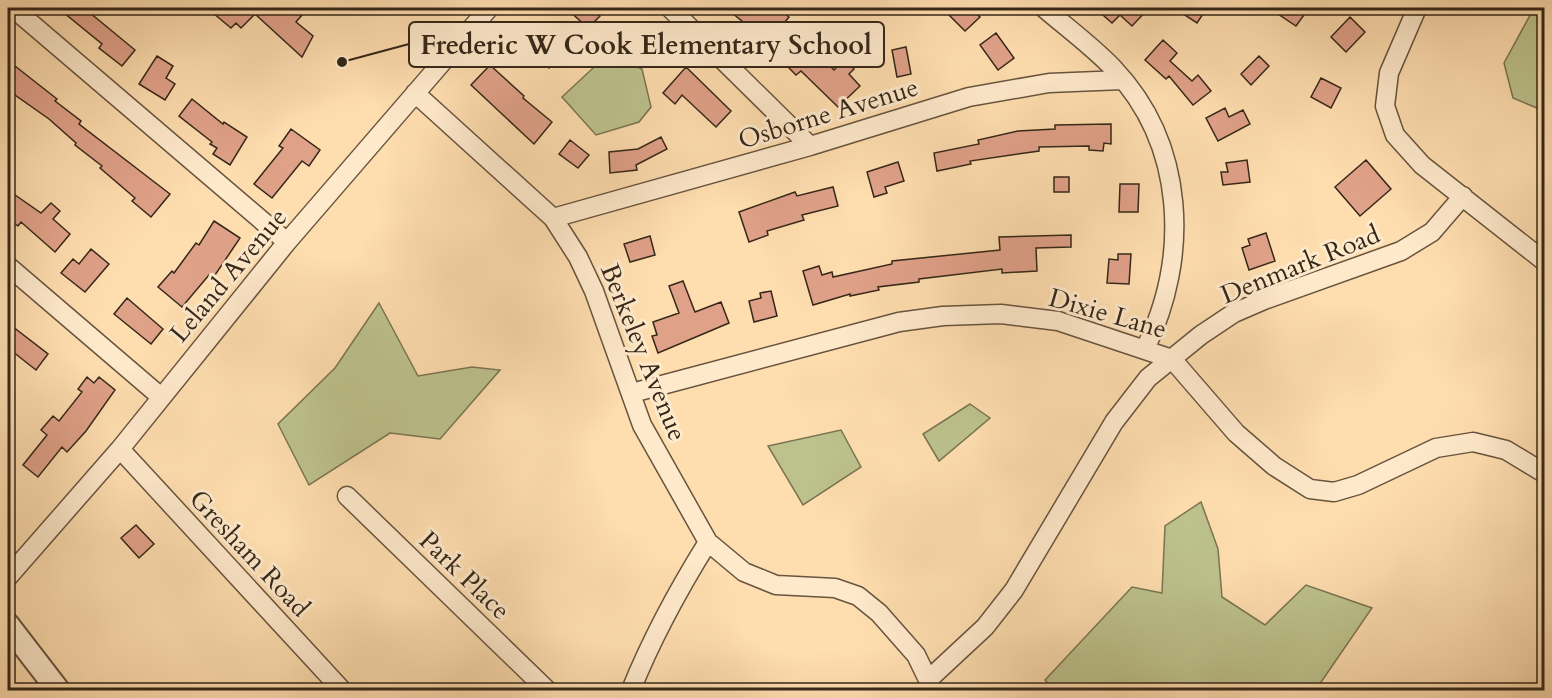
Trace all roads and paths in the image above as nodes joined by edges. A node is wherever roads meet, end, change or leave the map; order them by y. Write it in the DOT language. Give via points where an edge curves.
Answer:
graph roads {
  1 [pos="13,8"];
  2 [pos="489,8"];
  3 [pos="670,8"];
  4 [pos="1044,8"];
  5 [pos="1412,9"];
  6 [pos="1122,80"];
  7 [pos="415,93"];
  8 [pos="810,146"];
  9 [pos="1463,196"];
  10 [pos="553,218"];
  11 [pos="287,242"];
  12 [pos="1545,261"];
  13 [pos="8,266"];
  14 [pos="1145,349"];
  15 [pos="1172,359"];
  16 [pos="632,393"];
  17 [pos="160,397"];
  18 [pos="120,449"];
  19 [pos="1545,473"];
  20 [pos="347,496"];
  21 [pos="708,542"];
  22 [pos="8,577"];
  23 [pos="8,625"];
  24 [pos="930,687"];
  25 [pos="58,690"];
  26 [pos="342,690"];
  27 [pos="547,690"];
  28 [pos="631,690"];
  1 -- 11 [label="street"];
  2 -- 7 [label="street, Leland Avenue"];
  3 -- 8 [label="street"];
  4 -- 6 [label="street"];
  5 -- 9 [label="street" via="1389,74 1385,106 1395,135 1422,165"];
  6 -- 8 [label="street, Osborne Avenue" via="1049,82 969,97"];
  6 -- 14 [label="street" via="1164,154 1174,204 1171,279"];
  7 -- 10 [label="street, Berkeley Avenue"];
  7 -- 11 [label="street, Leland Avenue"];
  8 -- 10 [label="street, Osborne Avenue"];
  9 -- 12 [label="street"];
  9 -- 15 [label="street, Denmark Road" via="1432,232 1401,251 1244,309 1201,335"];
  10 -- 16 [label="street, Berkeley Avenue" via="594,291"];
  11 -- 17 [label="street, Leland Avenue"];
  13 -- 17 [label="street"];
  14 -- 15 [label="street, Dixie Lane"];
  14 -- 16 [label="street, Dixie Lane" via="1058,321 1001,314 943,316 899,322"];
  15 -- 19 [label="street, Dixie Lane" via="1236,433 1274,466 1310,489 1334,492 1358,485 1436,448 1473,442 1506,450"];
  15 -- 24 [label="street, Denmark Road" via="1148,378 1114,422 1014,590"];
  16 -- 21 [label="street, Berkeley Avenue" via="642,425"];
  17 -- 18 [label="street, Leland Avenue"];
  18 -- 22 [label="street, Leland Avenue"];
  18 -- 26 [label="street, Gresham Road"];
  20 -- 27 [label="street, Park Place"];
  21 -- 24 [label="street, Berkeley Avenue" via="744,572 776,585 835,588 858,596 899,633 916,655"];
  21 -- 28 [label="street" via="671,603"];
  23 -- 25 [label="street"];
}
